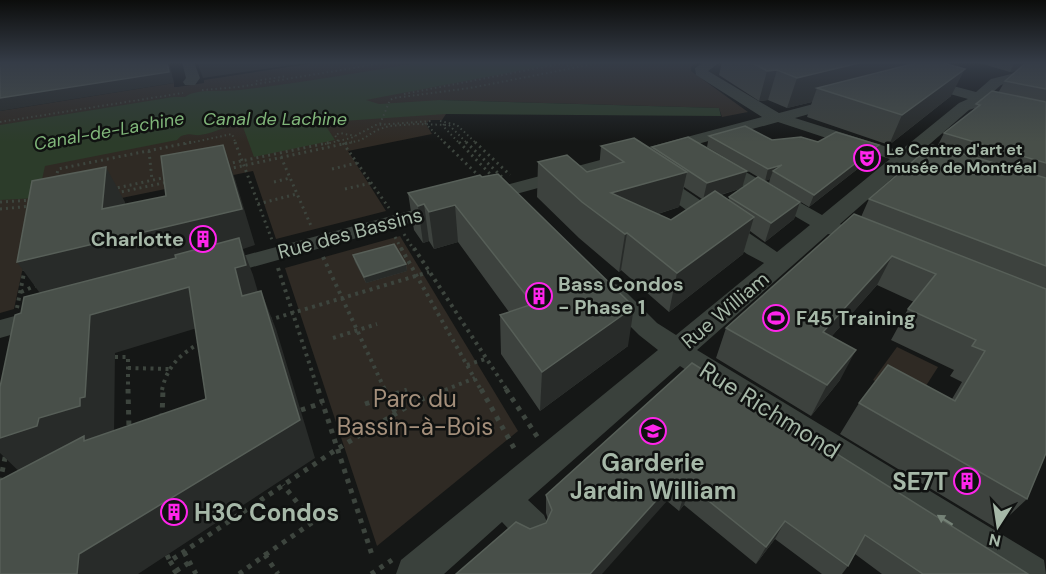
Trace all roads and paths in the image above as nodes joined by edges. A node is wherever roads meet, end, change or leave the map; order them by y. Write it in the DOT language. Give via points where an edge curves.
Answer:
graph roads {
  1 [pos="430,89"];
  2 [pos="464,89"];
  3 [pos="726,89"];
  4 [pos="935,89"];
  5 [pos="991,89"];
  6 [pos="858,96"];
  7 [pos="391,99"];
  8 [pos="979,104"];
  9 [pos="778,118"];
  10 [pos="425,123"];
  11 [pos="444,124"];
  12 [pos="380,125"];
  13 [pos="356,137"];
  14 [pos="340,140"];
  15 [pos="683,143"];
  16 [pos="344,144"];
  17 [pos="149,151"];
  18 [pos="281,157"];
  19 [pos="626,158"];
  20 [pos="903,158"];
  21 [pos="241,160"];
  22 [pos="357,163"];
  23 [pos="244,165"];
  24 [pos="220,166"];
  25 [pos="931,166"];
  26 [pos="332,169"];
  27 [pos="222,170"];
  28 [pos="175,175"];
  29 [pos="290,178"];
  30 [pos="152,180"];
  31 [pos="178,180"];
  32 [pos="274,182"];
  33 [pos="371,183"];
  34 [pos="503,183"];
  35 [pos="54,187"];
  36 [pos="345,189"];
  37 [pos="108,190"];
  38 [pos="113,194"];
  39 [pos="297,194"];
  40 [pos="40,200"];
  41 [pos="0,202"];
  42 [pos="258,204"];
  43 [pos="38,206"];
  44 [pos="526,208"];
  45 [pos="0,209"];
  46 [pos="391,211"];
  47 [pos="825,225"];
  48 [pos="314,231"];
  49 [pos="402,231"];
  50 [pos="393,233"];
  51 [pos="855,237"];
  52 [pos="272,242"];
  53 [pos="321,253"];
  54 [pos="26,262"];
  55 [pos="781,263"];
  56 [pos="277,266"];
  57 [pos="32,267"];
  58 [pos="24,270"];
  59 [pos="429,272"];
  60 [pos="591,273"];
  61 [pos="39,274"];
  62 [pos="197,275"];
  63 [pos="417,276"];
  64 [pos="37,285"];
  65 [pos="20,292"];
  66 [pos="35,296"];
  67 [pos="342,298"];
  68 [pos="16,310"];
  69 [pos="63,312"];
  70 [pos="292,312"];
  71 [pos="264,321"];
  72 [pos="377,324"];
  73 [pos="0,329"];
  74 [pos="357,330"];
  75 [pos="333,338"];
  76 [pos="212,339"];
  77 [pos="677,350"];
  78 [pos="115,357"];
  79 [pos="485,359"];
  80 [pos="467,365"];
  81 [pos="128,368"];
  82 [pos="169,369"];
  83 [pos="475,378"];
  84 [pos="407,390"];
  85 [pos="387,397"];
  86 [pos="322,403"];
  87 [pos="365,404"];
  88 [pos="301,410"];
  89 [pos="396,414"];
  90 [pos="163,428"];
  91 [pos="129,432"];
  92 [pos="540,440"];
  93 [pos="514,448"];
  94 [pos="337,449"];
  95 [pos="6,450"];
  96 [pos="0,482"];
  97 [pos="283,485"];
  98 [pos="503,498"];
  99 [pos="531,527"];
  100 [pos="184,552"];
  101 [pos="266,555"];
  102 [pos="373,558"];
  103 [pos="189,562"];
  104 [pos="174,573"];
  105 [pos="196,574"];
  106 [pos="239,574"];
  107 [pos="278,574"];
  108 [pos="415,574"];
  109 [pos="1030,574"];
  1 -- 7 [label="path"];
  2 -- 7 [label="path"];
  3 -- 9 [label="street" via="759,111"];
  4 -- 8 [label="street"];
  5 -- 8 [label="street, Rue William"];
  6 -- 9 [label="street, Rue des Bassins"];
  7 -- 12 [label="path"];
  8 -- 20 [label="street, Rue William" via="964,106"];
  9 -- 15 [label="street, Rue des Bassins"];
  9 -- 20 [label="street"];
  10 -- 11 [label="path"];
  10 -- 12 [label="path"];
  10 -- 34 [label="path"];
  10 -- 34 [label="path" via="445,121 457,125"];
  11 -- 34 [label="path"];
  11 -- 34 [label="path"];
  12 -- 13 [label="path"];
  12 -- 16 [label="path" via="366,138"];
  13 -- 14 [label="path"];
  13 -- 14 [label="path" via="340,133 335,136"];
  14 -- 16 [label="path"];
  14 -- 21 [label="path"];
  15 -- 19 [label="street, Rue des Bassins"];
  15 -- 47 [label="street"];
  16 -- 18 [label="path"];
  16 -- 22 [label="path"];
  17 -- 21 [label="path" via="232,134"];
  17 -- 30 [label="path"];
  17 -- 35 [label="path" via="58,169"];
  18 -- 23 [label="path"];
  18 -- 29 [label="path"];
  19 -- 34 [label="street, Rue des Bassins"];
  19 -- 55 [label="street"];
  20 -- 25 [label="street"];
  20 -- 47 [label="street, Rue William"];
  21 -- 23 [label="path"];
  21 -- 24 [label="path"];
  22 -- 26 [label="path"];
  22 -- 33 [label="path"];
  23 -- 27 [label="path"];
  23 -- 42 [label="path"];
  28 -- 30 [label="path"];
  29 -- 32 [label="path"];
  29 -- 39 [label="path"];
  30 -- 37 [label="path"];
  31 -- 38 [label="path"];
  33 -- 36 [label="path"];
  33 -- 46 [label="path"];
  34 -- 44 [label="street"];
  34 -- 62 [label="street, Rue des Bassins"];
  39 -- 42 [label="path"];
  39 -- 48 [label="path"];
  40 -- 41 [label="path"];
  42 -- 52 [label="path"];
  43 -- 45 [label="path"];
  47 -- 51 [label="street"];
  47 -- 55 [label="street, Rue William"];
  49 -- 59 [label="path"];
  50 -- 63 [label="path"];
  53 -- 67 [label="path"];
  54 -- 58 [label="path"];
  55 -- 77 [label="street, Rue William"];
  56 -- 70 [label="path"];
  57 -- 58 [label="path"];
  58 -- 65 [label="path"];
  59 -- 63 [label="path"];
  59 -- 79 [label="path"];
  60 -- 77 [label="street, Rue Richmond" via="648,329"];
  61 -- 64 [label="path"];
  63 -- 67 [label="path"];
  63 -- 80 [label="path"];
  64 -- 65 [label="path"];
  64 -- 66 [label="path"];
  65 -- 68 [label="path"];
  67 -- 70 [label="path"];
  67 -- 74 [label="path"];
  69 -- 73 [label="street"];
  70 -- 71 [label="path"];
  70 -- 86 [label="path"];
  72 -- 74 [label="path"];
  74 -- 75 [label="path"];
  74 -- 85 [label="path"];
  76 -- 82 [label="path" via="186,350"];
  77 -- 98 [label="street, Rue William"];
  109 -- 77 [label="street, Rue Richmond, one-way"];
  78 -- 81 [label="path" via="128,357"];
  79 -- 80 [label="path"];
  79 -- 92 [label="path"];
  80 -- 83 [label="path"];
  81 -- 82 [label="path"];
  81 -- 91 [label="path"];
  82 -- 90 [label="path" via="160,393"];
  83 -- 89 [label="path" via="415,402"];
  83 -- 93 [label="path"];
  84 -- 85 [label="path"];
  85 -- 87 [label="path"];
  85 -- 89 [label="path"];
  86 -- 88 [label="path"];
  86 -- 94 [label="path"];
  89 -- 94 [label="path"];
  94 -- 97 [label="path"];
  94 -- 102 [label="path"];
  95 -- 96 [label="path"];
  97 -- 100 [label="path"];
  97 -- 101 [label="path" via="313,522"];
  98 -- 99 [label="street"];
  98 -- 108 [label="street, Rue William"];
  100 -- 103 [label="path"];
  100 -- 104 [label="path" via="168,558"];
  101 -- 106 [label="path"];
  101 -- 107 [label="path"];
  103 -- 104 [label="path"];
  103 -- 105 [label="path"];
}
